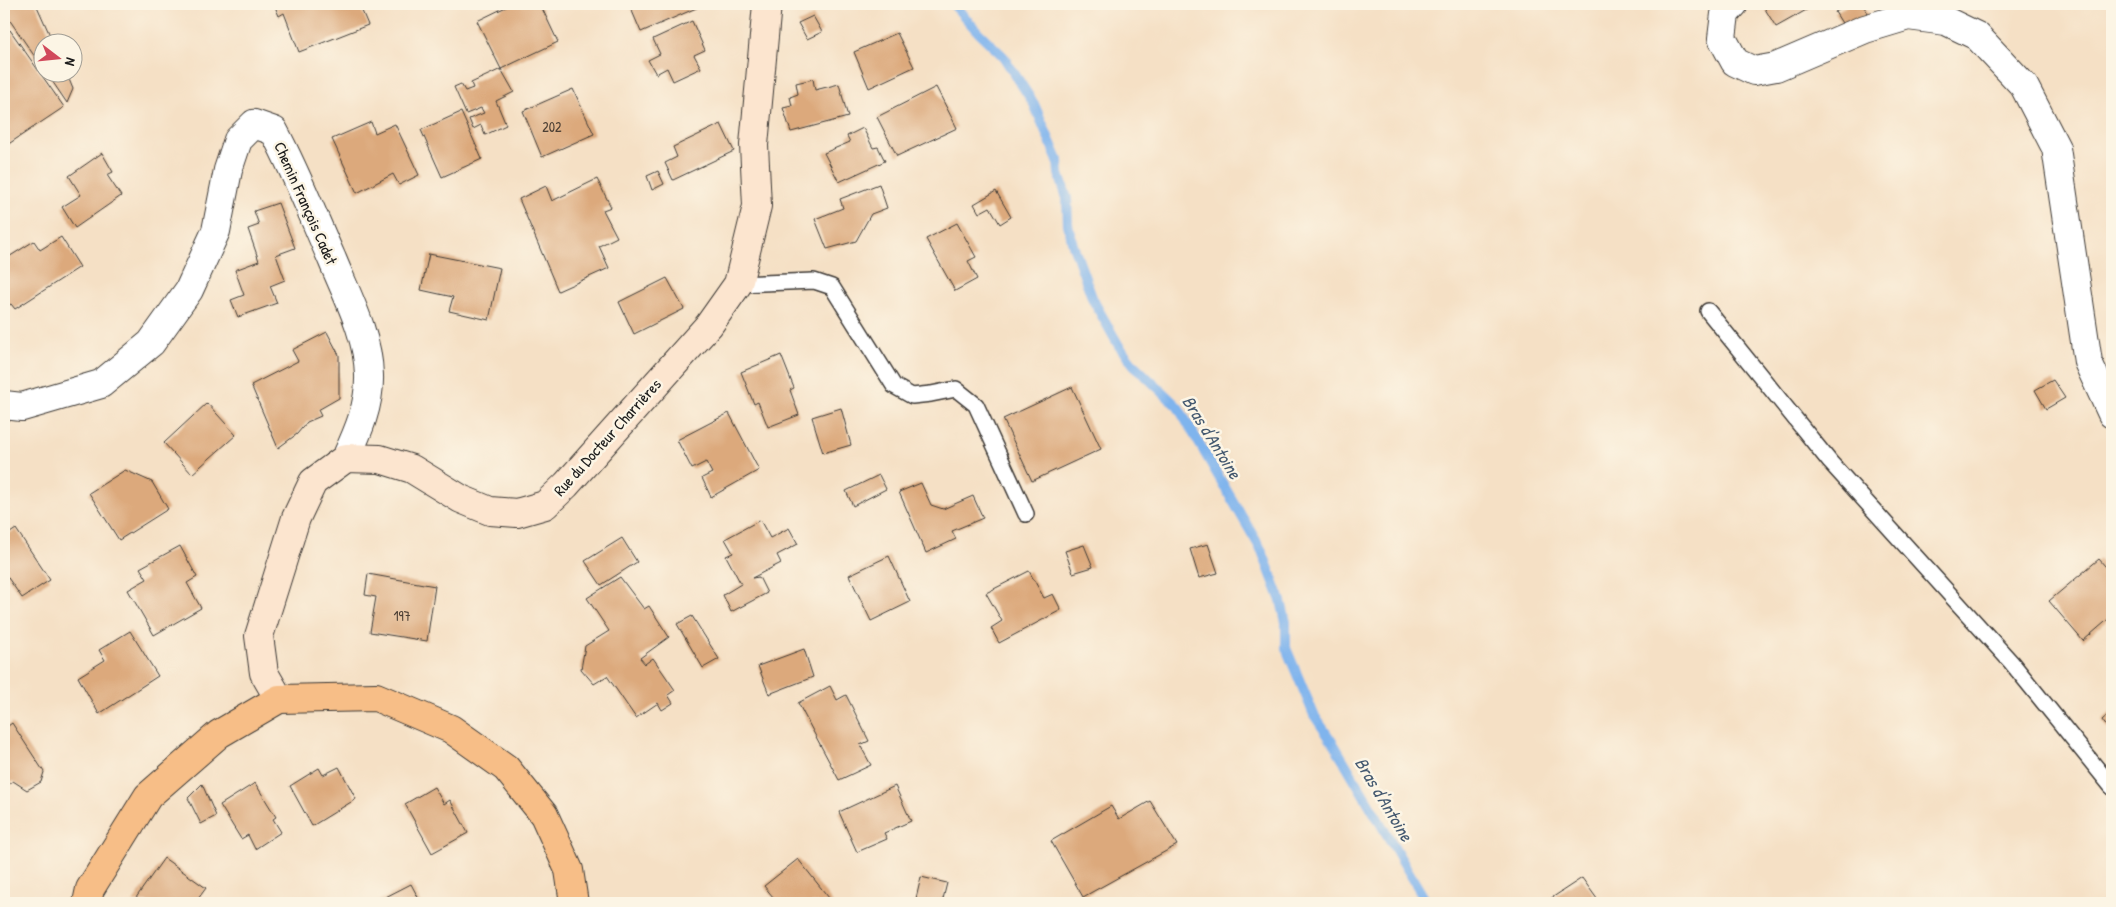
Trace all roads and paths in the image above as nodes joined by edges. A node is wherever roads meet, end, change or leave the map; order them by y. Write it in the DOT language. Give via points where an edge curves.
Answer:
graph roads {
  1 [pos="767,4"];
  2 [pos="1734,4"];
  3 [pos="738,284"];
  4 [pos="1708,311"];
  5 [pos="4,405"];
  6 [pos="2112,414"];
  7 [pos="346,458"];
  8 [pos="1026,514"];
  9 [pos="279,698"];
  10 [pos="2112,787"];
  11 [pos="87,903"];
  12 [pos="574,903"];
  1 -- 3 [label="street, Rue du Docteur Charrières" via="754,145 758,206"];
  2 -- 6 [label="street" via="1725,14 1722,38 1735,62 1754,71 1776,67 1865,29 1908,16 1946,21 1977,36 2024,86 2056,148 2088,362"];
  3 -- 7 [label="street, Rue du Docteur Charrières" via="709,325 545,505 517,513 490,511 461,499 412,469 380,459"];
  3 -- 8 [label="lane" via="814,281 832,287 894,386 912,396 956,389 976,405"];
  4 -- 10 [label="lane" via="1830,462 2011,662"];
  5 -- 7 [label="street, Chemin François Cadet" via="22,407 101,384 151,343 189,290 216,231 228,170 238,140 254,124 274,131 289,159 368,352 367,399 360,428"];
  7 -- 9 [label="street" via="313,482 296,518 259,636 264,674"];
  9 -- 11 [label="main road" via="219,734 148,796 90,889"];
  9 -- 12 [label="main road" via="376,698 451,729 506,768 544,815 569,870"];
}
